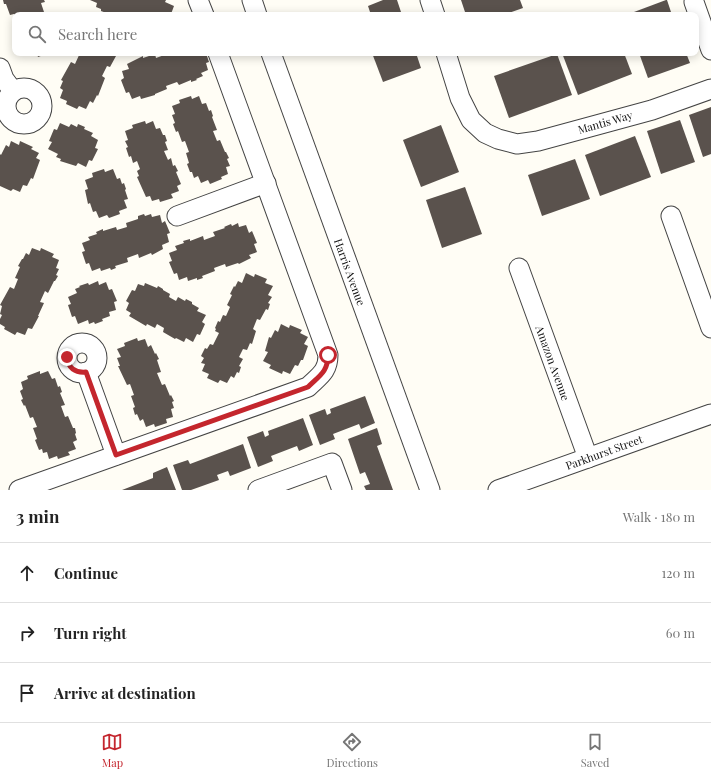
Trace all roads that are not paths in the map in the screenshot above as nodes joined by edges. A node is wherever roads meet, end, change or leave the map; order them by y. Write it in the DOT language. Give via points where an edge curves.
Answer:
graph roads {
  1 [pos="198,0"];
  2 [pos="252,0"];
  3 [pos="430,0"];
  4 [pos="694,2"];
  5 [pos="203,12"];
  6 [pos="256,12"];
  7 [pos="433,12"];
  8 [pos="698,12"];
  9 [pos="699,16"];
  10 [pos="711,50"];
  11 [pos="219,56"];
  12 [pos="272,56"];
  13 [pos="447,56"];
  14 [pos="0,68"];
  15 [pos="711,89"];
  16 [pos="13,92"];
  17 [pos="266,184"];
  18 [pos="177,216"];
  19 [pos="671,216"];
  20 [pos="519,268"];
  21 [pos="711,328"];
  22 [pos="86,372"];
  23 [pos="711,414"];
  24 [pos="116,455"];
  25 [pos="588,458"];
  26 [pos="18,490"];
  27 [pos="258,490"];
  28 [pos="342,490"];
  29 [pos="430,490"];
  30 [pos="498,490"];
  1 -- 5 [label="street"];
  2 -- 6 [label="street"];
  3 -- 7 [label="street"];
  4 -- 8 [label="street"];
  9 -- 10 [label="street"];
  11 -- 17 [label="street"];
  12 -- 29 [label="street, Harris Avenue"];
  13 -- 15 [label="street, Mantis Way" via="460,98 471,120 485,133 517,144 538,141 652,110"];
  14 -- 16 [label="street"];
  17 -- 18 [label="street"];
  17 -- 24 [label="street" via="328,355 325,371 308,387"];
  19 -- 21 [label="street"];
  20 -- 25 [label="street, Amazon Avenue"];
  22 -- 24 [label="street"];
  23 -- 25 [label="street, Parkhurst Street"];
  24 -- 26 [label="street"];
  25 -- 30 [label="street, Parkhurst Street"];
  27 -- 28 [label="street" via="332,463"];
}
